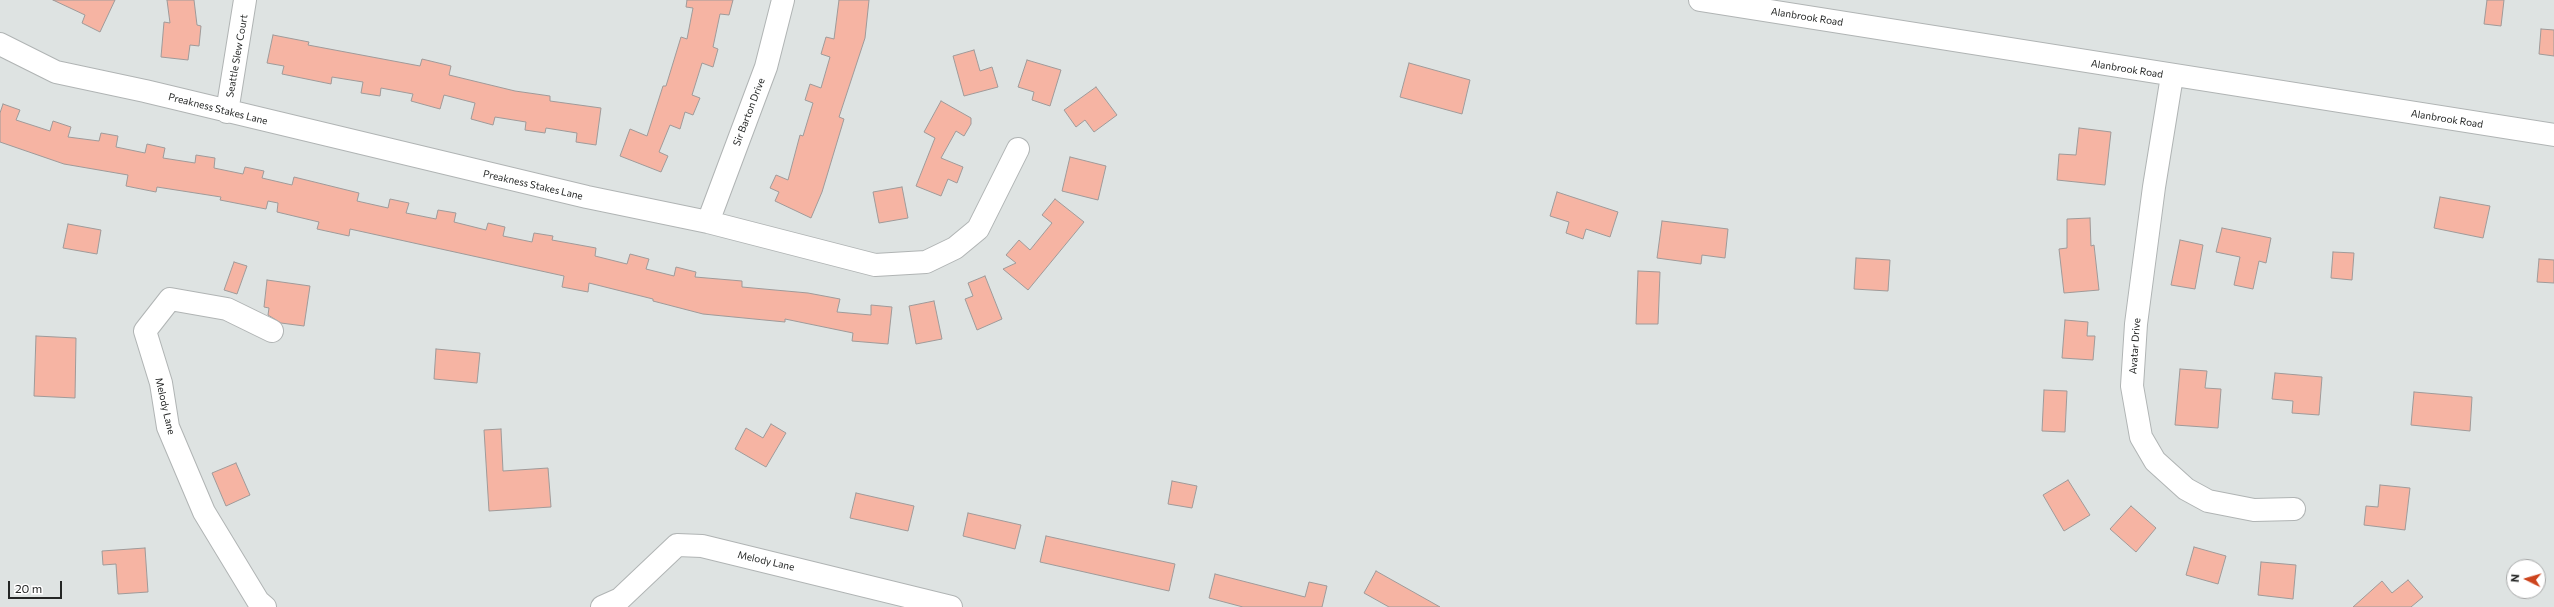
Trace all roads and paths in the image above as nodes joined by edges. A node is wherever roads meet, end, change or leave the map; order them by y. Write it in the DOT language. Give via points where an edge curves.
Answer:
graph roads {
  1 [pos="245,0"];
  2 [pos="783,0"];
  3 [pos="1700,0"];
  4 [pos="0,44"];
  5 [pos="2172,76"];
  6 [pos="227,112"];
  7 [pos="2554,136"];
  8 [pos="1018,149"];
  9 [pos="708,222"];
  10 [pos="272,331"];
  11 [pos="2294,509"];
  12 [pos="265,607"];
  13 [pos="602,607"];
  14 [pos="950,607"];
  1 -- 6 [label="street, Seattle Slew Court"];
  2 -- 9 [label="street, Sir Barton Drive" via="766,68"];
  3 -- 5 [label="street, Alanbrook Road"];
  4 -- 6 [label="street, Preakness Stakes Lane" via="56,72"];
  5 -- 7 [label="street, Alanbrook Road"];
  5 -- 11 [label="street, Avatar Drive" via="2136,324 2132,386 2141,437 2155,461 2186,489 2208,501 2254,510"];
  6 -- 9 [label="street, Preakness Stakes Lane" via="587,197"];
  8 -- 9 [label="street, Preakness Stakes Lane" via="978,229 955,248 926,262 875,265"];
  10 -- 12 [label="street, Melody Lane" via="227,309 170,298 145,331 161,383 168,427 204,512 258,601"];
  13 -- 14 [label="street, Melody Lane" via="620,599 677,545 702,546"];
}
